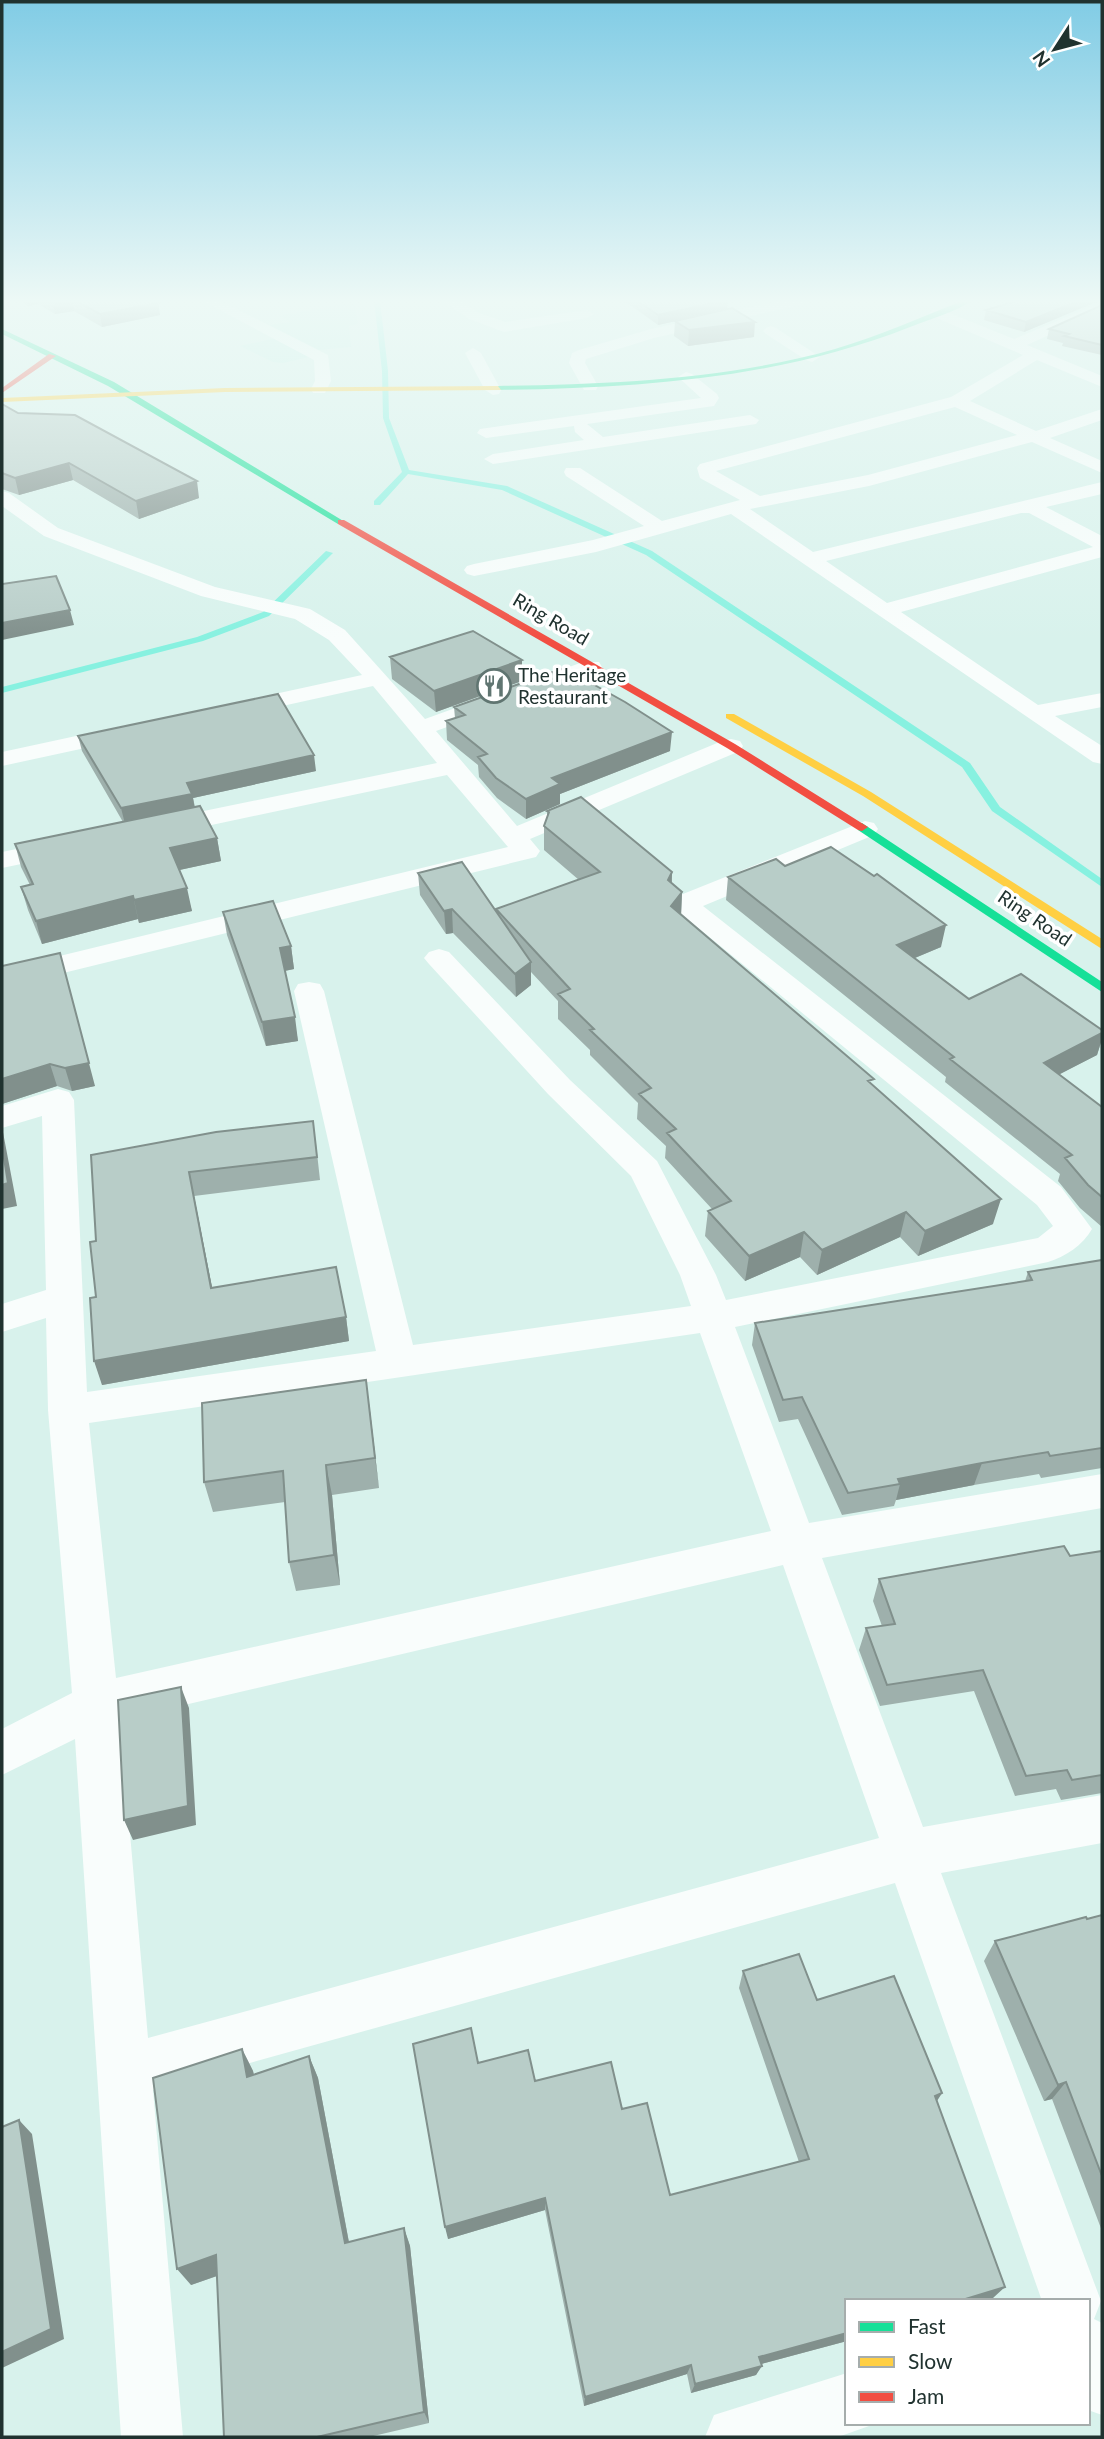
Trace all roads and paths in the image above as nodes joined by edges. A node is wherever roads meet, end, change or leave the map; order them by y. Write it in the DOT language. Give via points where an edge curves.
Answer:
graph roads {
  1 [pos="138,414"];
  2 [pos="160,414"];
  3 [pos="628,414"];
  4 [pos="909,414"];
  5 [pos="986,414"];
  6 [pos="1102,414"];
  7 [pos="167,418"];
  8 [pos="750,420"];
  9 [pos="573,422"];
  10 [pos="486,433"];
  11 [pos="1036,436"];
  12 [pos="599,443"];
  13 [pos="494,459"];
  14 [pos="1102,468"];
  15 [pos="573,472"];
  16 [pos="1102,488"];
  17 [pos="2,496"];
  18 [pos="758,502"];
  19 [pos="734,508"];
  20 [pos="1033,508"];
  21 [pos="25,514"];
  22 [pos="2,517"];
  23 [pos="656,531"];
  24 [pos="1102,544"];
  25 [pos="1102,551"];
  26 [pos="810,559"];
  27 [pos="468,566"];
  28 [pos="498,583"];
  29 [pos="884,611"];
  30 [pos="592,667"];
  31 [pos="378,678"];
  32 [pos="1102,700"];
  33 [pos="712,706"];
  34 [pos="217,713"];
  35 [pos="1034,713"];
  36 [pos="149,727"];
  37 [pos="422,728"];
  38 [pos="731,746"];
  39 [pos="1102,757"];
  40 [pos="2,760"];
  41 [pos="452,768"];
  42 [pos="865,829"];
  43 [pos="138,832"];
  44 [pos="513,837"];
  45 [pos="84,844"];
  46 [pos="2,860"];
  47 [pos="1102,945"];
  48 [pos="439,958"];
  49 [pos="2,979"];
  50 [pos="1102,988"];
  51 [pos="309,991"];
  52 [pos="2,1117"];
  53 [pos="64,1298"];
  54 [pos="713,1317"];
  55 [pos="2,1318"];
  56 [pos="398,1363"];
  57 [pos="68,1410"];
  58 [pos="1102,1490"];
  59 [pos="796,1544"];
  60 [pos="96,1704"];
  61 [pos="2,1753"];
  62 [pos="1102,1819"];
  63 [pos="909,1854"];
  64 [pos="125,2071"];
  65 [pos="1071,2299"];
  66 [pos="1090,2352"];
  67 [pos="1102,2385"];
  68 [pos="845,2405"];
  69 [pos="152,2437"];
  70 [pos="736,2437"];
  1 -- 7 [label="main road"];
  2 -- 7 [label="main road, Ring Road"];
  3 -- 9 [label="street"];
  4 -- 18 [label="street" via="706,468 707,474"];
  5 -- 11 [label="street"];
  6 -- 11 [label="street"];
  7 -- 30 [label="main road, Ring Road"];
  8 -- 12 [label="street"];
  9 -- 10 [label="street"];
  9 -- 12 [label="street"];
  11 -- 14 [label="street"];
  11 -- 18 [label="street" via="869,480"];
  12 -- 13 [label="street"];
  15 -- 23 [label="street"];
  16 -- 20 [label="street" via="1042,501"];
  17 -- 21 [label="street"];
  18 -- 19 [label="street"];
  19 -- 23 [label="street"];
  19 -- 26 [label="street"];
  20 -- 24 [label="street"];
  20 -- 26 [label="street" via="1021,507"];
  21 -- 22 [label="street"];
  21 -- 31 [label="street" via="51,533 208,592 302,614 332,631"];
  23 -- 27 [label="street" via="596,546"];
  25 -- 29 [label="street"];
  26 -- 29 [label="street"];
  27 -- 28 [label="main road, Ring Road"];
  29 -- 35 [label="street"];
  30 -- 37 [label="street"];
  30 -- 38 [label="main road, Ring Road"];
  31 -- 34 [label="street"];
  31 -- 37 [label="street"];
  32 -- 35 [label="street"];
  33 -- 47 [label="main road, Ring Road" via="867,794"];
  35 -- 39 [label="street"];
  36 -- 40 [label="street"];
  37 -- 41 [label="street"];
  38 -- 42 [label="main road, Ring Road"];
  38 -- 44 [label="street"];
  41 -- 43 [label="street"];
  41 -- 44 [label="street"];
  42 -- 50 [label="main road, Ring Road"];
  42 -- 54 [label="street" via="682,904 1049,1196 1074,1229 1048,1249"];
  44 -- 49 [label="street" via="527,851"];
  45 -- 46 [label="street"];
  48 -- 54 [label="street" via="559,1087 645,1169 698,1275"];
  51 -- 56 [label="street"];
  52 -- 53 [label="street" via="58,1100"];
  53 -- 55 [label="street"];
  53 -- 57 [label="street"];
  54 -- 56 [label="street"];
  54 -- 59 [label="street"];
  56 -- 57 [label="street"];
  57 -- 60 [label="street"];
  58 -- 59 [label="street"];
  59 -- 60 [label="street"];
  59 -- 63 [label="street"];
  60 -- 61 [label="street"];
  60 -- 64 [label="street"];
  62 -- 63 [label="street"];
  63 -- 64 [label="street"];
  63 -- 65 [label="street"];
  64 -- 69 [label="street"];
  66 -- 67 [label="street"];
  68 -- 70 [label="street"];
}
